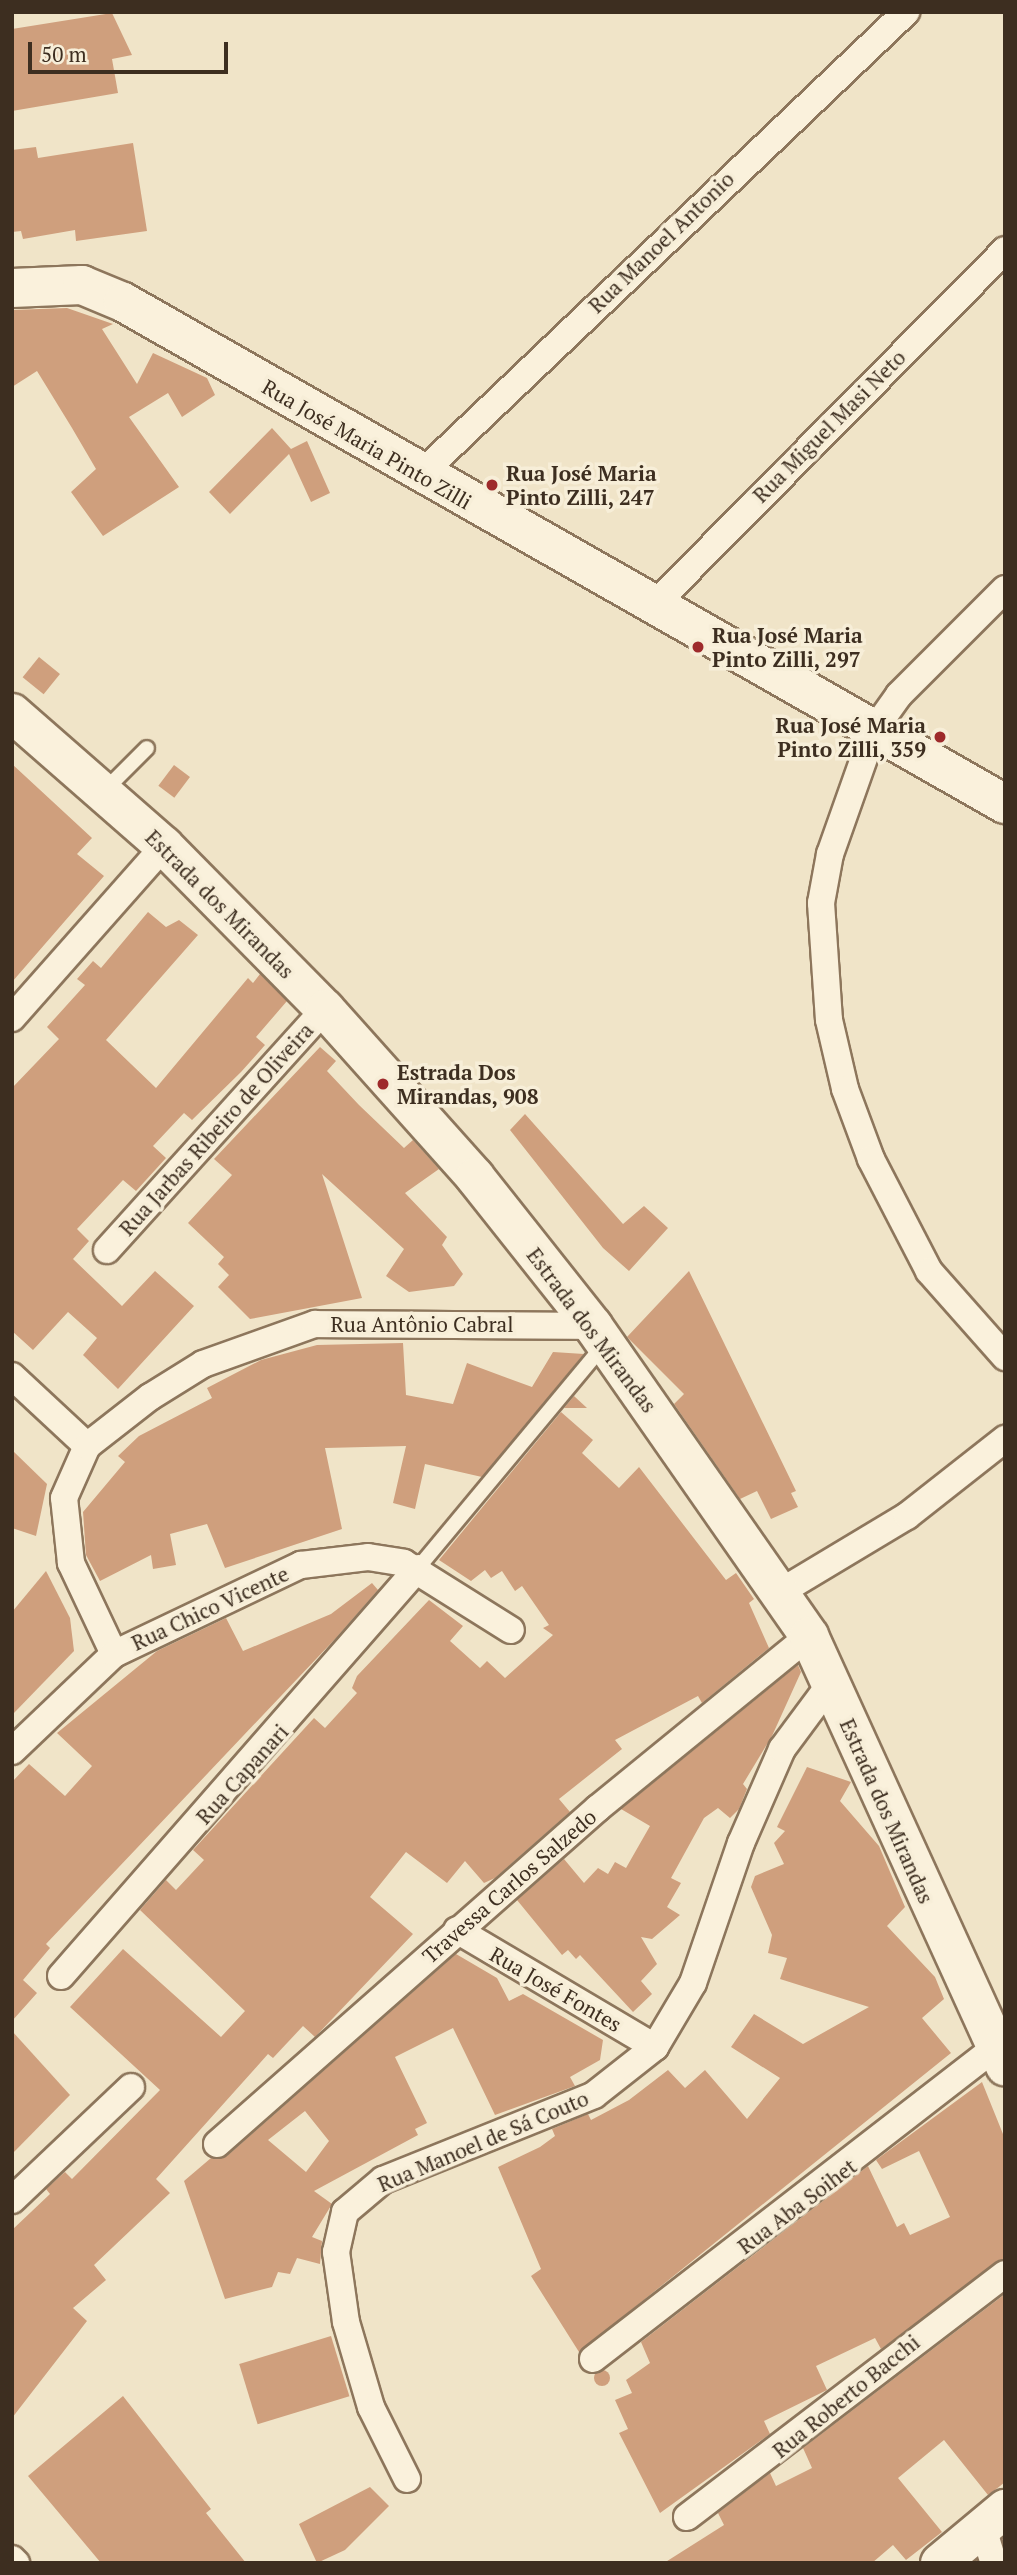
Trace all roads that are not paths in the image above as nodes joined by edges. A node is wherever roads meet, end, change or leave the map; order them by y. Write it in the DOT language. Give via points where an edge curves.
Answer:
graph roads {
  1 [pos="906,12"];
  2 [pos="1005,250"];
  3 [pos="12,288"];
  4 [pos="419,476"];
  5 [pos="1005,589"];
  6 [pos="655,604"];
  7 [pos="15,721"];
  8 [pos="874,730"];
  9 [pos="147,748"];
  10 [pos="103,793"];
  11 [pos="1005,804"];
  12 [pos="164,846"];
  13 [pos="325,1009"];
  14 [pos="12,1017"];
  15 [pos="107,1250"];
  16 [pos="599,1335"];
  17 [pos="1005,1357"];
  18 [pos="12,1376"];
  19 [pos="1005,1438"];
  20 [pos="87,1446"];
  21 [pos="418,1568"];
  22 [pos="782,1591"];
  23 [pos="510,1630"];
  24 [pos="809,1636"];
  25 [pos="114,1654"];
  26 [pos="831,1683"];
  27 [pos="12,1751"];
  28 [pos="457,1930"];
  29 [pos="61,1976"];
  30 [pos="655,2047"];
  31 [pos="1000,2057"];
  32 [pos="131,2087"];
  33 [pos="217,2144"];
  34 [pos="12,2200"];
  35 [pos="1005,2274"];
  36 [pos="593,2358"];
  37 [pos="407,2479"];
  38 [pos="687,2517"];
  39 [pos="994,2533"];
  40 [pos="940,2563"];
  1 -- 4 [label="street, Rua Manoel Antonio"];
  2 -- 6 [label="street, Rua Miguel Masi Neto"];
  3 -- 4 [label="street, Rua José Maria Pinto Zilli" via="82,285 122,302"];
  4 -- 6 [label="street, Rua José Maria Pinto Zilli"];
  5 -- 8 [label="street" via="899,695"];
  6 -- 8 [label="street, Rua José Maria Pinto Zilli"];
  7 -- 10 [label="street, Estrada dos Mirandas"];
  8 -- 11 [label="street, Rua José Maria Pinto Zilli"];
  8 -- 17 [label="street" via="830,854 821,903 829,1020 845,1089 901,1224 929,1270"];
  9 -- 10 [label="lane"];
  10 -- 12 [label="street, Estrada dos Mirandas"];
  12 -- 13 [label="street, Estrada dos Mirandas"];
  12 -- 14 [label="street"];
  13 -- 15 [label="street, Rua Jarbas Ribeiro de Oliveira"];
  13 -- 16 [label="street, Estrada dos Mirandas" via="475,1177"];
  16 -- 20 [label="street, Rua Antônio Cabral" via="315,1324 204,1364"];
  16 -- 21 [label="lane"];
  16 -- 22 [label="street, Estrada dos Mirandas"];
  18 -- 20 [label="street"];
  19 -- 22 [label="street" via="907,1516"];
  20 -- 25 [label="street" via="67,1489 64,1526 71,1563"];
  21 -- 23 [label="street, Rua Chico Vicente"];
  21 -- 25 [label="street, Rua Chico Vicente" via="368,1557 301,1565"];
  21 -- 29 [label="street, Rua Capanari"];
  22 -- 24 [label="street, Estrada dos Mirandas"];
  24 -- 26 [label="street, Estrada dos Mirandas"];
  24 -- 28 [label="street, Travessa Carlos Salzedo"];
  25 -- 27 [label="street, Rua Chico Vicente"];
  26 -- 30 [label="street, Rua Manoel de Sá Couto" via="782,1749 741,1843 693,1983"];
  26 -- 31 [label="street, Estrada dos Mirandas"];
  28 -- 30 [label="street, Rua José Fontes"];
  28 -- 33 [label="street, Travessa Carlos Salzedo"];
  30 -- 37 [label="street, Rua Manoel de Sá Couto" via="594,2095 383,2180 345,2213 336,2252 346,2322 371,2407"];
  31 -- 36 [label="street, Rua Aba Soihet"];
  32 -- 34 [label="street"];
  35 -- 38 [label="street, Rua Roberto Bacchi"];
  39 -- 40 [label="street"];
}
